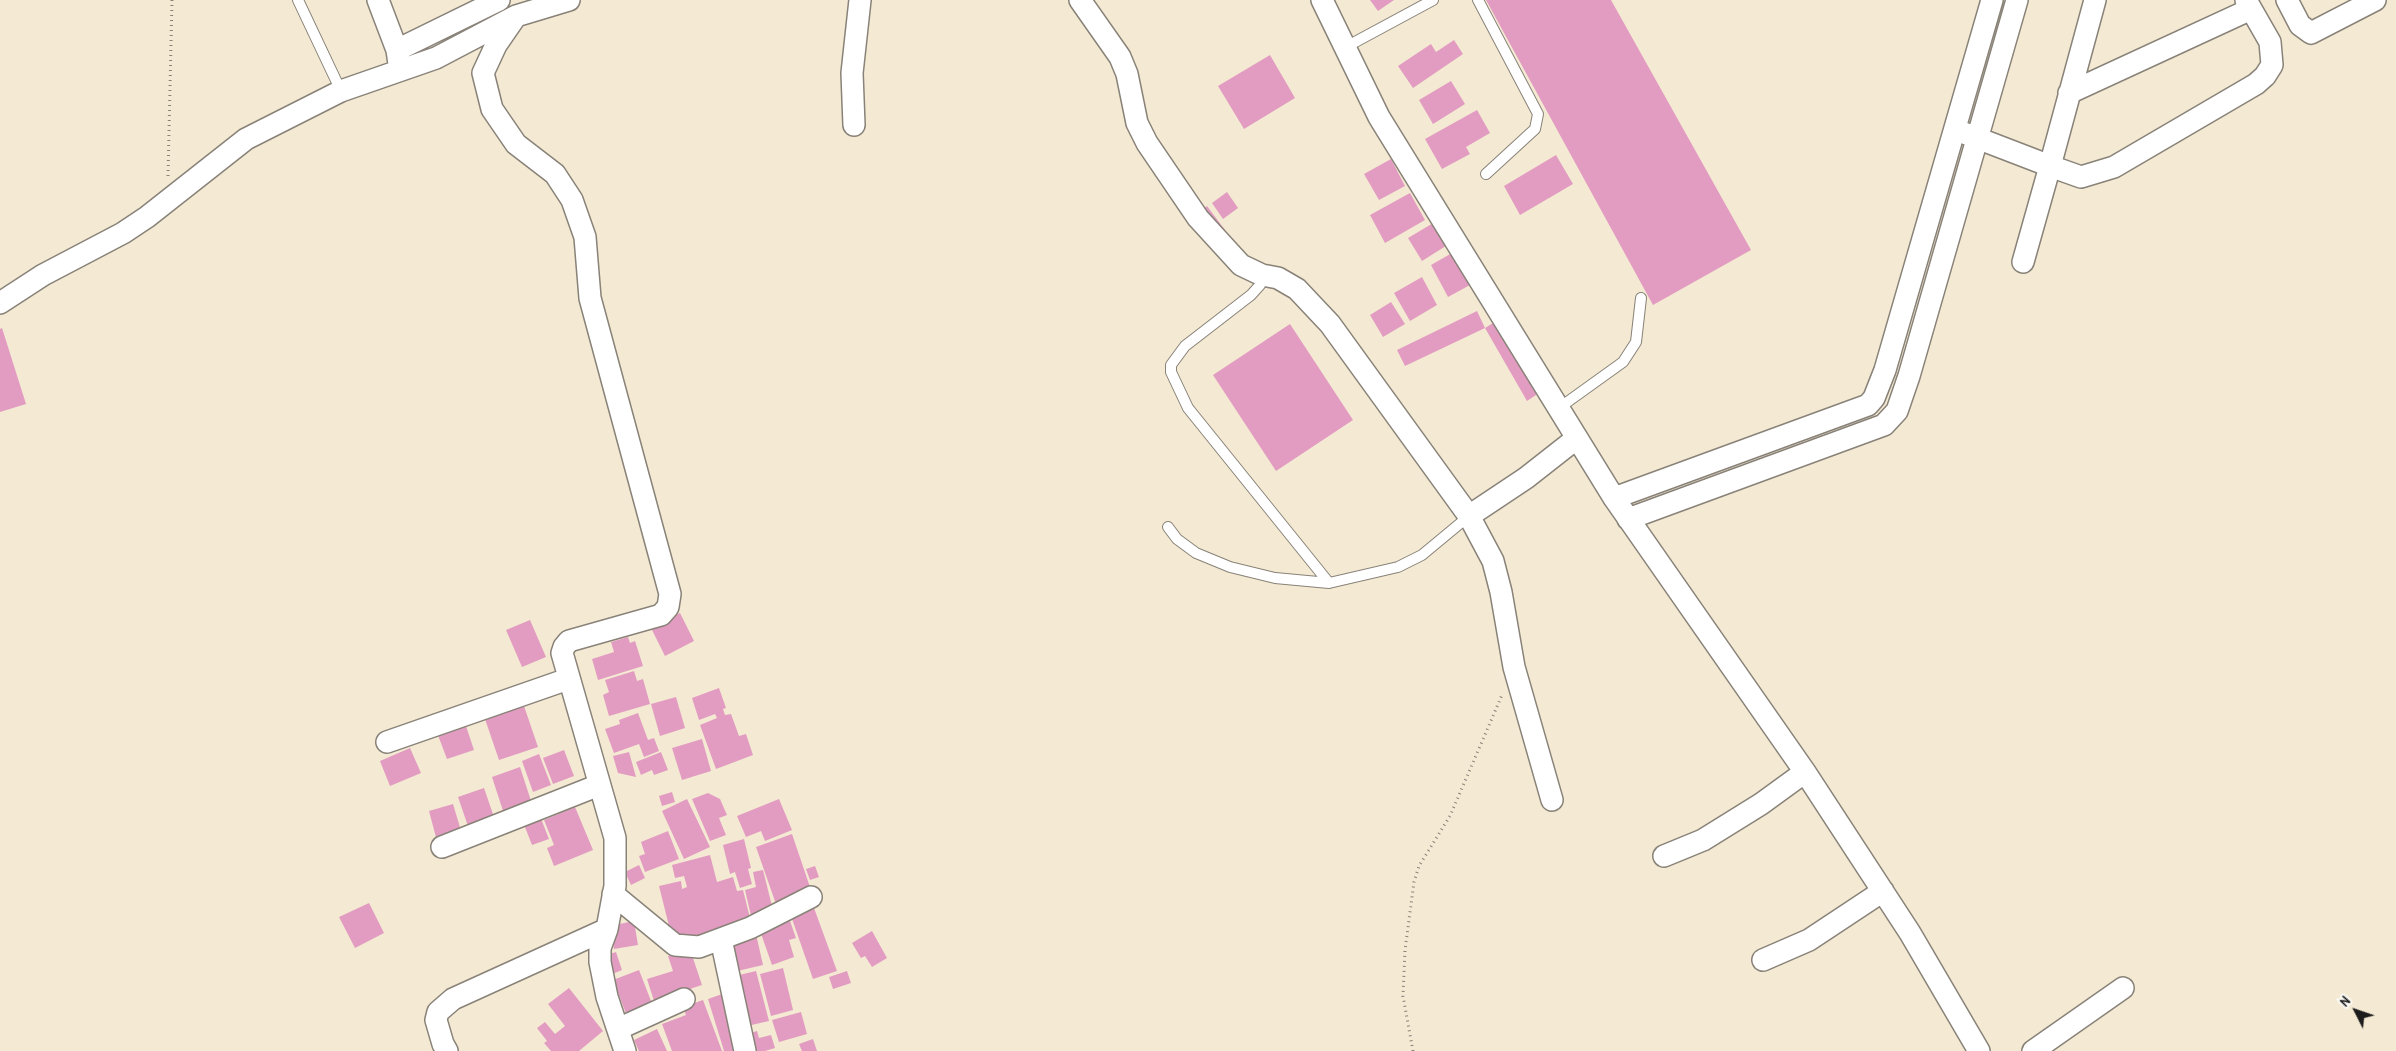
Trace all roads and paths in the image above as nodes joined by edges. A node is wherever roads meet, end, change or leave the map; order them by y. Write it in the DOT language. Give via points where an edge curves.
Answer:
graph roads {
  1 [pos="172,0"];
  2 [pos="298,0"];
  3 [pos="378,0"];
  4 [pos="499,0"];
  5 [pos="569,0"];
  6 [pos="860,0"];
  7 [pos="1080,0"];
  8 [pos="1322,0"];
  9 [pos="1434,0"];
  10 [pos="1478,0"];
  11 [pos="1992,0"];
  12 [pos="2017,0"];
  13 [pos="2095,0"];
  14 [pos="2287,0"];
  15 [pos="2370,1"];
  16 [pos="2248,4"];
  17 [pos="516,16"];
  18 [pos="1344,48"];
  19 [pos="397,50"];
  20 [pos="401,72"];
  21 [pos="341,91"];
  22 [pos="2069,93"];
  23 [pos="854,125"];
  24 [pos="1954,130"];
  25 [pos="1978,137"];
  26 [pos="2050,166"];
  27 [pos="1486,174"];
  28 [pos="168,202"];
  29 [pos="2023,262"];
  30 [pos="1262,274"];
  31 [pos="1641,298"];
  32 [pos="0,302"];
  33 [pos="1559,408"];
  34 [pos="1833,418"];
  35 [pos="1577,438"];
  36 [pos="1842,440"];
  37 [pos="1691,470"];
  38 [pos="1701,492"];
  39 [pos="1614,498"];
  40 [pos="1469,516"];
  41 [pos="1628,519"];
  42 [pos="1168,527"];
  43 [pos="1329,583"];
  44 [pos="1514,667"];
  45 [pos="568,679"];
  46 [pos="387,742"];
  47 [pos="1805,772"];
  48 [pos="599,785"];
  49 [pos="1552,800"];
  50 [pos="442,847"];
  51 [pos="1664,856"];
  52 [pos="1883,891"];
  53 [pos="613,894"];
  54 [pos="812,897"];
  55 [pos="607,929"];
  56 [pos="721,939"];
  57 [pos="1763,960"];
  58 [pos="2123,988"];
  59 [pos="684,999"];
  60 [pos="618,1029"];
  61 [pos="447,1051"];
  62 [pos="625,1051"];
  63 [pos="745,1051"];
  64 [pos="1413,1051"];
  65 [pos="1979,1051"];
  66 [pos="2033,1051"];
  1 -- 28 [label="path"];
  2 -- 21 [label="lane"];
  3 -- 19 [label="street"];
  4 -- 19 [label="street"];
  5 -- 17 [label="street"];
  6 -- 23 [label="street" via="852,73"];
  7 -- 30 [label="street" via="1120,57 1127,74 1137,123 1146,143 1198,218 1241,264"];
  8 -- 18 [label="street"];
  9 -- 18 [label="lane"];
  10 -- 27 [label="lane" via="1538,114 1535,129"];
  11 -- 24 [label="street"];
  12 -- 25 [label="street"];
  13 -- 22 [label="street"];
  14 -- 15 [label="street" via="2300,25 2310,33"];
  16 -- 22 [label="street"];
  16 -- 26 [label="street" via="2270,42 2272,56 2269,71 2256,84 2114,168 2081,177"];
  17 -- 20 [label="street" via="436,58"];
  17 -- 45 [label="street" via="496,45 483,73 492,109 516,144 555,174 572,200 585,237 590,298 670,594 668,607 661,615 569,640 562,653"];
  18 -- 33 [label="street" via="1379,117"];
  19 -- 20 [label="street"];
  20 -- 21 [label="street"];
  21 -- 28 [label="street" via="246,138"];
  22 -- 26 [label="street"];
  24 -- 25 [label="street"];
  24 -- 34 [label="street" via="1879,388 1868,405"];
  25 -- 26 [label="street"];
  25 -- 36 [label="street" via="1897,411 1884,425"];
  26 -- 29 [label="street"];
  28 -- 32 [label="street" via="122,233 43,274"];
  30 -- 40 [label="street" via="1278,278 1297,289 1330,324"];
  30 -- 43 [label="lane" via="1260,285 1250,295 1185,346 1171,364 1171,372 1188,408"];
  31 -- 33 [label="lane" via="1636,342 1623,362"];
  33 -- 35 [label="street"];
  34 -- 36 [label="street"];
  34 -- 37 [label="street"];
  35 -- 39 [label="street"];
  35 -- 40 [label="street" via="1526,478"];
  36 -- 38 [label="street"];
  37 -- 38 [label="street"];
  37 -- 39 [label="street"];
  38 -- 41 [label="street"];
  39 -- 41 [label="street"];
  40 -- 43 [label="lane" via="1422,555 1398,567"];
  40 -- 44 [label="street" via="1492,561 1502,592"];
  41 -- 47 [label="street"];
  42 -- 43 [label="lane" via="1177,539 1196,553 1230,567 1275,578"];
  44 -- 49 [label="street"];
  44 -- 64 [label="path" via="1450,816 1419,866 1414,882 1403,996"];
  45 -- 46 [label="street"];
  45 -- 48 [label="street"];
  47 -- 51 [label="street" via="1703,840"];
  47 -- 52 [label="street"];
  48 -- 50 [label="street"];
  48 -- 53 [label="street" via="615,838"];
  52 -- 57 [label="street" via="1810,940"];
  52 -- 65 [label="street"];
  53 -- 55 [label="street"];
  53 -- 56 [label="street" via="674,946 699,947"];
  54 -- 56 [label="street"];
  55 -- 60 [label="street" via="600,948 600,962"];
  55 -- 61 [label="street" via="453,999 438,1012 436,1020"];
  56 -- 63 [label="street"];
  58 -- 66 [label="street"];
  59 -- 60 [label="street"];
  60 -- 62 [label="street"];
}
